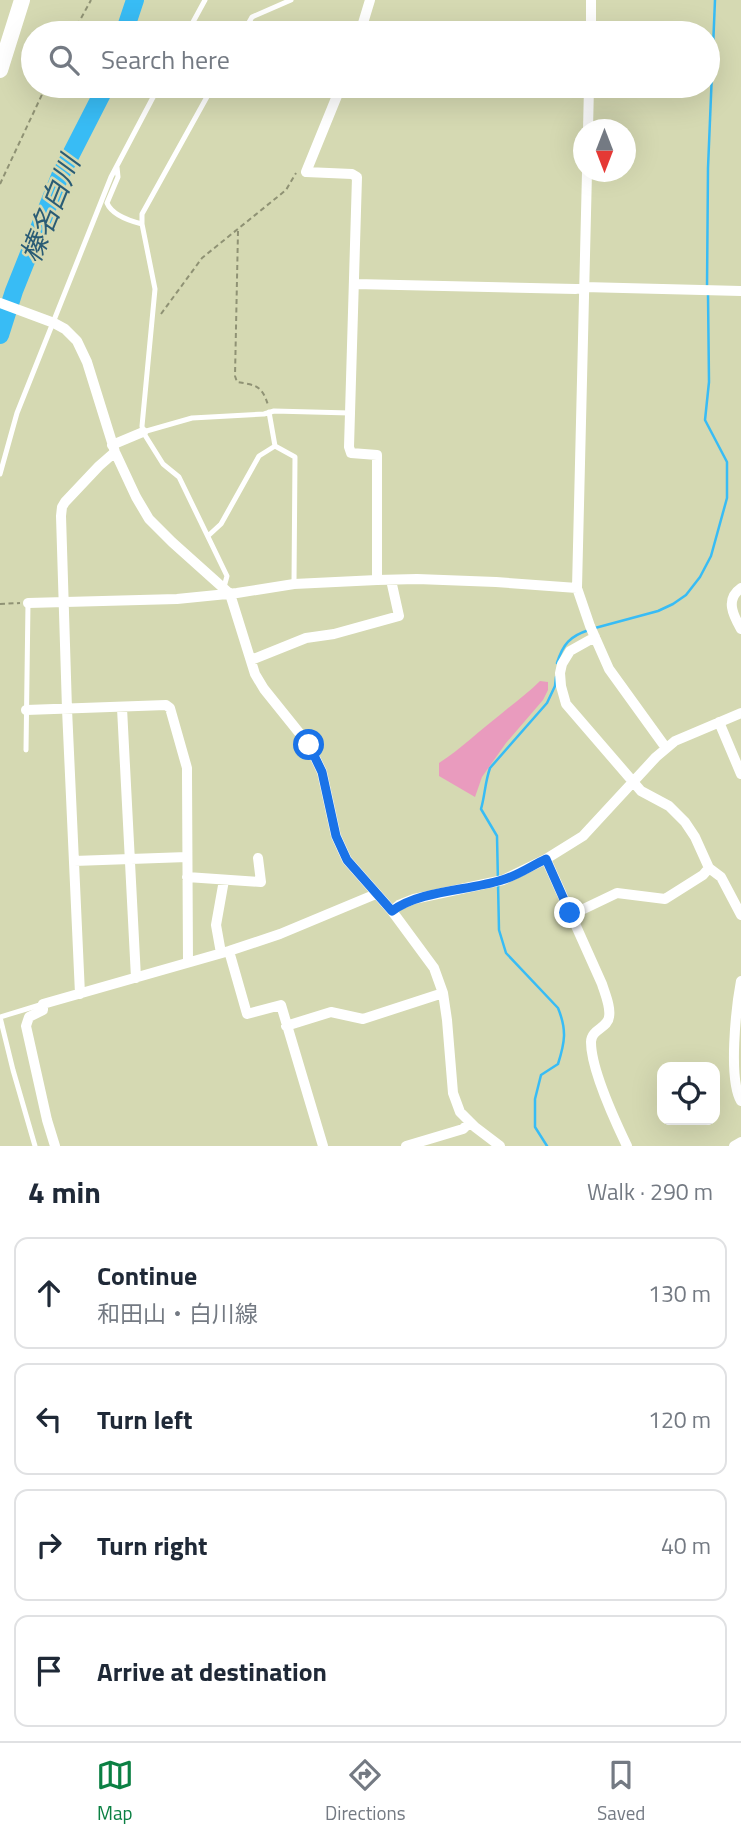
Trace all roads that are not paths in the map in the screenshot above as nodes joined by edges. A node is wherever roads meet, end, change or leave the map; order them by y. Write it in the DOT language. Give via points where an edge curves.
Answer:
graph roads {
  1 [pos="22,0"];
  2 [pos="205,0"];
  3 [pos="370,0"];
  4 [pos="591,0"];
  5 [pos="286,1"];
  6 [pos="194,21"];
  7 [pos="250,21"];
  8 [pos="364,21"];
  9 [pos="590,21"];
  10 [pos="0,70"];
  11 [pos="153,98"];
  12 [pos="207,98"];
  13 [pos="336,98"];
  14 [pos="589,98"];
  15 [pos="588,119"];
  16 [pos="117,165"];
  17 [pos="587,182"];
  18 [pos="142,225"];
  19 [pos="355,284"];
  20 [pos="584,288"];
  21 [pos="741,291"];
  22 [pos="0,303"];
  23 [pos="52,322"];
  24 [pos="269,412"];
  25 [pos="350,413"];
  26 [pos="143,432"];
  27 [pos="275,446"];
  28 [pos="113,449"];
  29 [pos="0,474"];
  30 [pos="209,535"];
  31 [pos="377,580"];
  32 [pos="391,580"];
  33 [pos="294,584"];
  34 [pos="577,588"];
  35 [pos="741,588"];
  36 [pos="227,590"];
  37 [pos="63,602"];
  38 [pos="28,603"];
  39 [pos="741,629"];
  40 [pos="593,633"];
  41 [pos="251,660"];
  42 [pos="122,708"];
  43 [pos="67,709"];
  44 [pos="26,710"];
  45 [pos="741,713"];
  46 [pos="719,722"];
  47 [pos="666,748"];
  48 [pos="26,750"];
  49 [pos="741,774"];
  50 [pos="633,783"];
  51 [pos="187,857"];
  52 [pos="258,858"];
  53 [pos="130,859"];
  54 [pos="546,859"];
  55 [pos="74,861"];
  56 [pos="709,868"];
  57 [pos="187,877"];
  58 [pos="224,880"];
  59 [pos="376,894"];
  60 [pos="392,911"];
  61 [pos="571,915"];
  62 [pos="741,915"];
  63 [pos="225,952"];
  64 [pos="188,962"];
  65 [pos="136,978"];
  66 [pos="741,981"];
  67 [pos="443,993"];
  68 [pos="80,994"];
  69 [pos="43,1004"];
  70 [pos="286,1026"];
  71 [pos="741,1101"];
  72 [pos="470,1122"];
  73 [pos="741,1142"];
  74 [pos="35,1146"];
  75 [pos="55,1146"];
  76 [pos="323,1146"];
  77 [pos="406,1146"];
  78 [pos="500,1146"];
  79 [pos="627,1146"];
  80 [pos="734,1146"];
  1 -- 10 [label="main road"];
  2 -- 6 [label="lane"];
  3 -- 8 [label="street"];
  4 -- 9 [label="street"];
  5 -- 7 [label="lane"];
  11 -- 16 [label="lane"];
  12 -- 18 [label="lane" via="145,208"];
  13 -- 19 [label="street" via="306,172 357,177"];
  14 -- 15 [label="street"];
  16 -- 18 [label="lane" via="109,209"];
  16 -- 23 [label="lane"];
  17 -- 20 [label="street"];
  18 -- 26 [label="lane" via="155,282"];
  19 -- 20 [label="street"];
  19 -- 25 [label="street"];
  20 -- 21 [label="street"];
  20 -- 34 [label="street"];
  22 -- 23 [label="street"];
  23 -- 28 [label="street" via="82,349"];
  23 -- 29 [label="lane"];
  24 -- 25 [label="lane"];
  24 -- 26 [label="lane" via="192,418"];
  24 -- 27 [label="lane"];
  25 -- 31 [label="street" via="351,453 377,454"];
  26 -- 28 [label="street"];
  26 -- 30 [label="lane" via="163,464 179,477"];
  27 -- 30 [label="lane" via="259,456 221,524"];
  27 -- 33 [label="lane" via="295,457"];
  28 -- 36 [label="street" via="149,519"];
  28 -- 37 [label="street" via="62,507"];
  30 -- 36 [label="lane" via="228,576"];
  31 -- 32 [label="street"];
  31 -- 33 [label="street"];
  32 -- 34 [label="street"];
  32 -- 41 [label="street" via="399,616 306,638"];
  33 -- 36 [label="street"];
  34 -- 40 [label="street"];
  35 -- 39 [label="street" via="732,602"];
  36 -- 37 [label="street" via="177,599"];
  36 -- 41 [label="street"];
  37 -- 38 [label="street"];
  37 -- 43 [label="street"];
  38 -- 44 [label="lane"];
  40 -- 47 [label="street" via="616,681"];
  40 -- 50 [label="street" via="566,656 560,673 563,695"];
  41 -- 59 [label="street" via="264,689 309,745 322,772 336,836 347,860"];
  42 -- 43 [label="street"];
  42 -- 51 [label="street" via="170,708 187,768"];
  42 -- 53 [label="street"];
  43 -- 44 [label="street"];
  43 -- 55 [label="street"];
  44 -- 48 [label="lane"];
  45 -- 46 [label="street"];
  46 -- 47 [label="street"];
  46 -- 49 [label="street"];
  47 -- 50 [label="street"];
  50 -- 54 [label="street" via="583,836"];
  50 -- 56 [label="street" via="677,813"];
  51 -- 53 [label="street"];
  51 -- 57 [label="street"];
  52 -- 58 [label="street" via="261,882"];
  53 -- 55 [label="street"];
  53 -- 65 [label="street"];
  54 -- 60 [label="street" via="503,880 414,900"];
  54 -- 61 [label="street"];
  55 -- 68 [label="street"];
  56 -- 61 [label="street" via="665,899 617,893"];
  56 -- 62 [label="street" via="721,877"];
  57 -- 58 [label="street"];
  57 -- 64 [label="street"];
  58 -- 63 [label="street" via="216,925"];
  59 -- 60 [label="street"];
  59 -- 63 [label="street"];
  60 -- 67 [label="street" via="434,968"];
  61 -- 79 [label="street" via="607,998 608,1021 591,1038 593,1060"];
  63 -- 64 [label="street"];
  63 -- 70 [label="street" via="247,1014 281,1005"];
  64 -- 65 [label="street"];
  65 -- 68 [label="street"];
  66 -- 71 [label="street" via="734,1029 736,1088"];
  67 -- 70 [label="street" via="363,1019 331,1012"];
  67 -- 72 [label="street" via="453,1093 460,1112"];
  68 -- 69 [label="street"];
  69 -- 74 [label="lane" via="0,1017"];
  69 -- 75 [label="street" via="43,1010 29,1017 26,1026"];
  70 -- 76 [label="street"];
  72 -- 77 [label="street" via="463,1129"];
  72 -- 78 [label="street"];
  73 -- 80 [label="street"];
}
